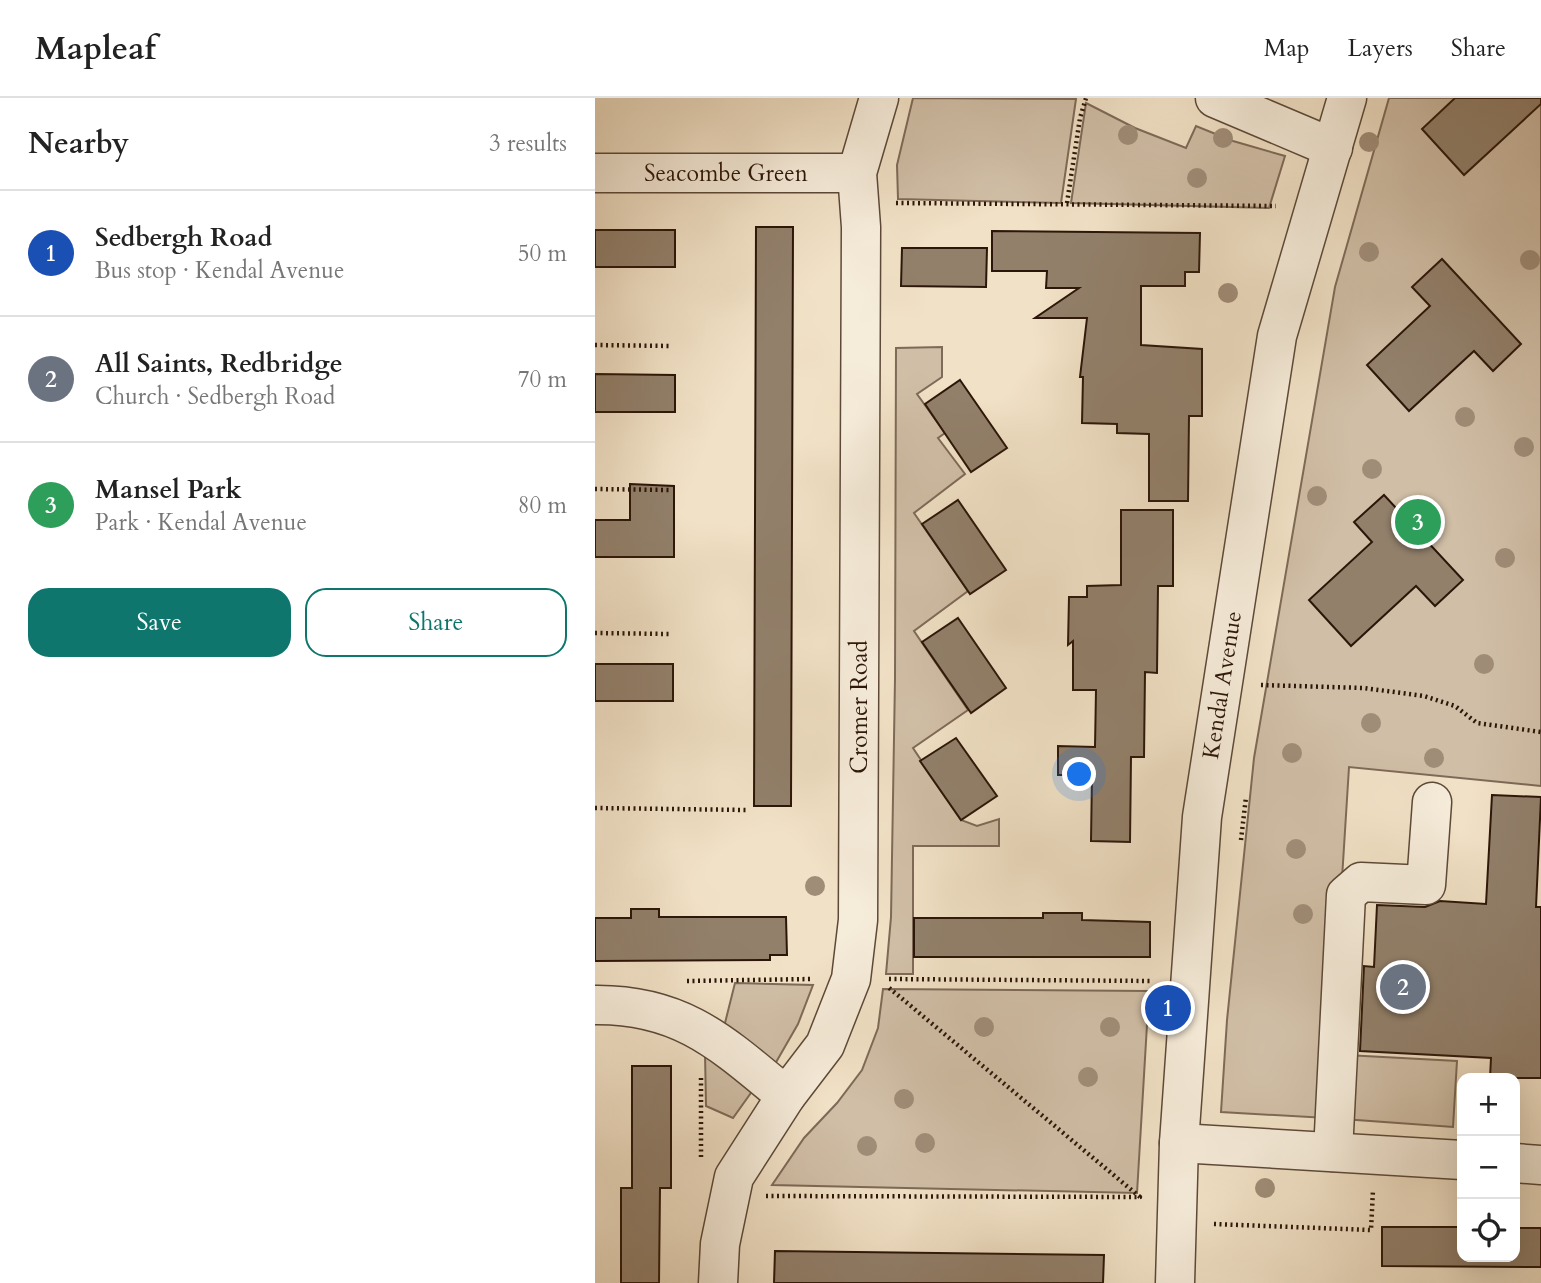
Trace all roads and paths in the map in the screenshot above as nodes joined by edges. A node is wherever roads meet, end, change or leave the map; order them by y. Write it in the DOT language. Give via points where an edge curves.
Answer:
graph roads {
  1 [pos="879,98"];
  2 [pos="1086,98"];
  3 [pos="1215,98"];
  4 [pos="1347,98"];
  5 [pos="1333,148"];
  6 [pos="595,173"];
  7 [pos="858,188"];
  8 [pos="1067,203"];
  9 [pos="1277,206"];
  10 [pos="595,345"];
  11 [pos="672,346"];
  12 [pos="595,489"];
  13 [pos="669,490"];
  14 [pos="595,633"];
  15 [pos="669,634"];
  16 [pos="1263,672"];
  17 [pos="1261,685"];
  18 [pos="1259,698"];
  19 [pos="1541,732"];
  20 [pos="1248,786"];
  21 [pos="1432,802"];
  22 [pos="595,808"];
  23 [pos="747,810"];
  24 [pos="1240,852"];
  25 [pos="821,979"];
  26 [pos="685,981"];
  27 [pos="1154,981"];
  28 [pos="595,1005"];
  29 [pos="702,1061"];
  30 [pos="786,1096"];
  31 [pos="1179,1143"];
  32 [pos="1333,1152"];
  33 [pos="1375,1155"];
  34 [pos="701,1158"];
  35 [pos="1457,1160"];
  36 [pos="1520,1163"];
  37 [pos="1541,1165"];
  38 [pos="730,1195"];
  39 [pos="1209,1224"];
  40 [pos="718,1283"];
  41 [pos="1175,1283"];
  1 -- 7 [label="street, Cromer Road"];
  2 -- 8 [label="path"];
  3 -- 5 [label="street"];
  4 -- 5 [label="street, Kendal Avenue"];
  5 -- 31 [label="street, Kendal Avenue" via="1277,336 1204,803"];
  6 -- 7 [label="street, Seacombe Green"];
  7 -- 8 [label="path"];
  7 -- 30 [label="street, Cromer Road" via="858,920 851,979 825,1045"];
  8 -- 9 [label="path"];
  10 -- 11 [label="path"];
  12 -- 13 [label="path"];
  14 -- 15 [label="path"];
  16 -- 17 [label="path"];
  17 -- 18 [label="path"];
  17 -- 19 [label="path" via="1364,688 1424,696 1455,706 1477,723"];
  20 -- 24 [label="path"];
  21 -- 32 [label="street" via="1426,885 1361,882 1346,895"];
  22 -- 23 [label="path"];
  25 -- 26 [label="path"];
  27 -- 38 [label="path" via="878,979 1140,1197"];
  28 -- 30 [label="street" via="626,1004 675,1016 715,1038"];
  29 -- 34 [label="path"];
  30 -- 38 [label="street, Cromer Road" via="734,1177"];
  31 -- 32 [label="street"];
  31 -- 41 [label="street, Kendal Avenue"];
  32 -- 33 [label="street"];
  33 -- 35 [label="street"];
  33 -- 39 [label="path" via="1371,1230"];
  36 -- 37 [label="street"];
  38 -- 40 [label="street, Cromer Road"];
}
